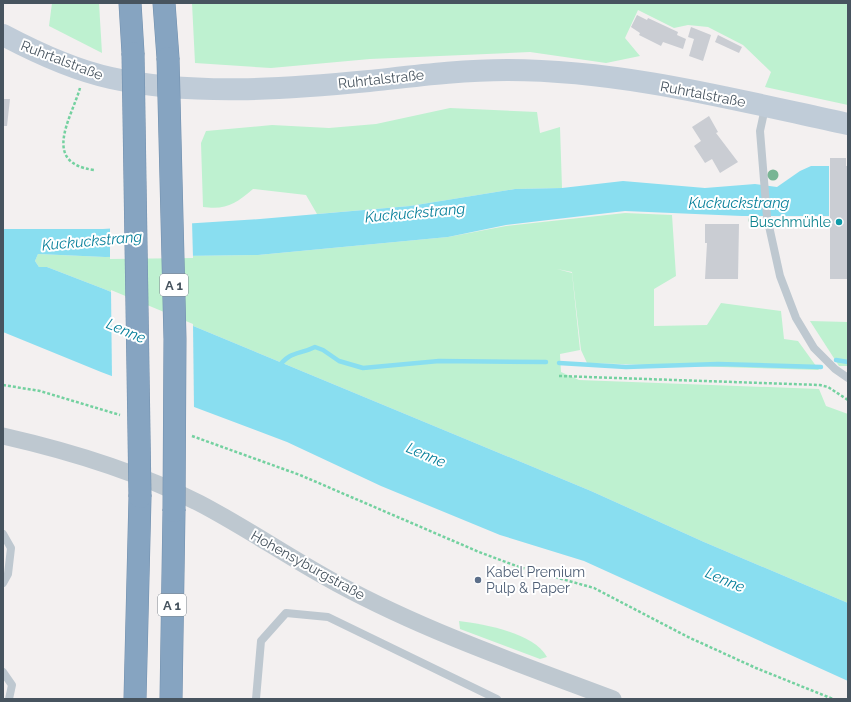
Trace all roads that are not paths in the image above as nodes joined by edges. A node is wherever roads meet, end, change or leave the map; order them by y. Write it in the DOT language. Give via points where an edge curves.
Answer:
graph roads {
  1 [pos="130,3"];
  2 [pos="164,3"];
  3 [pos="3,35"];
  4 [pos="765,107"];
  5 [pos="848,124"];
  6 [pos="848,378"];
  7 [pos="3,436"];
  8 [pos="3,534"];
  9 [pos="3,583"];
  10 [pos="3,672"];
  11 [pos="9,699"];
  12 [pos="135,699"];
  13 [pos="171,699"];
  14 [pos="256,699"];
  15 [pos="497,699"];
  16 [pos="613,699"];
  1 -- 12 [label="highway, A 1, bridge" via="140,497"];
  2 -- 13 [label="highway, A 1, bridge" via="168,58 175,339"];
  3 -- 4 [label="main road, Ruhrtalstraße" via="31,50 85,70 109,78 142,84 206,88 285,88 467,71 555,71 604,76"];
  4 -- 5 [label="main road, Ruhrtalstraße"];
  4 -- 6 [label="lane, Ruhrtalstraße" via="760,131 764,184 767,217 780,276 796,318 814,348"];
  7 -- 16 [label="street, Hohensyburgstraße" via="97,462 148,481 198,503 338,584 404,617"];
  8 -- 9 [label="lane" via="11,548 8,574"];
  10 -- 11 [label="lane" via="12,684"];
  14 -- 15 [label="lane" via="260,641 286,613 328,618"];
}
